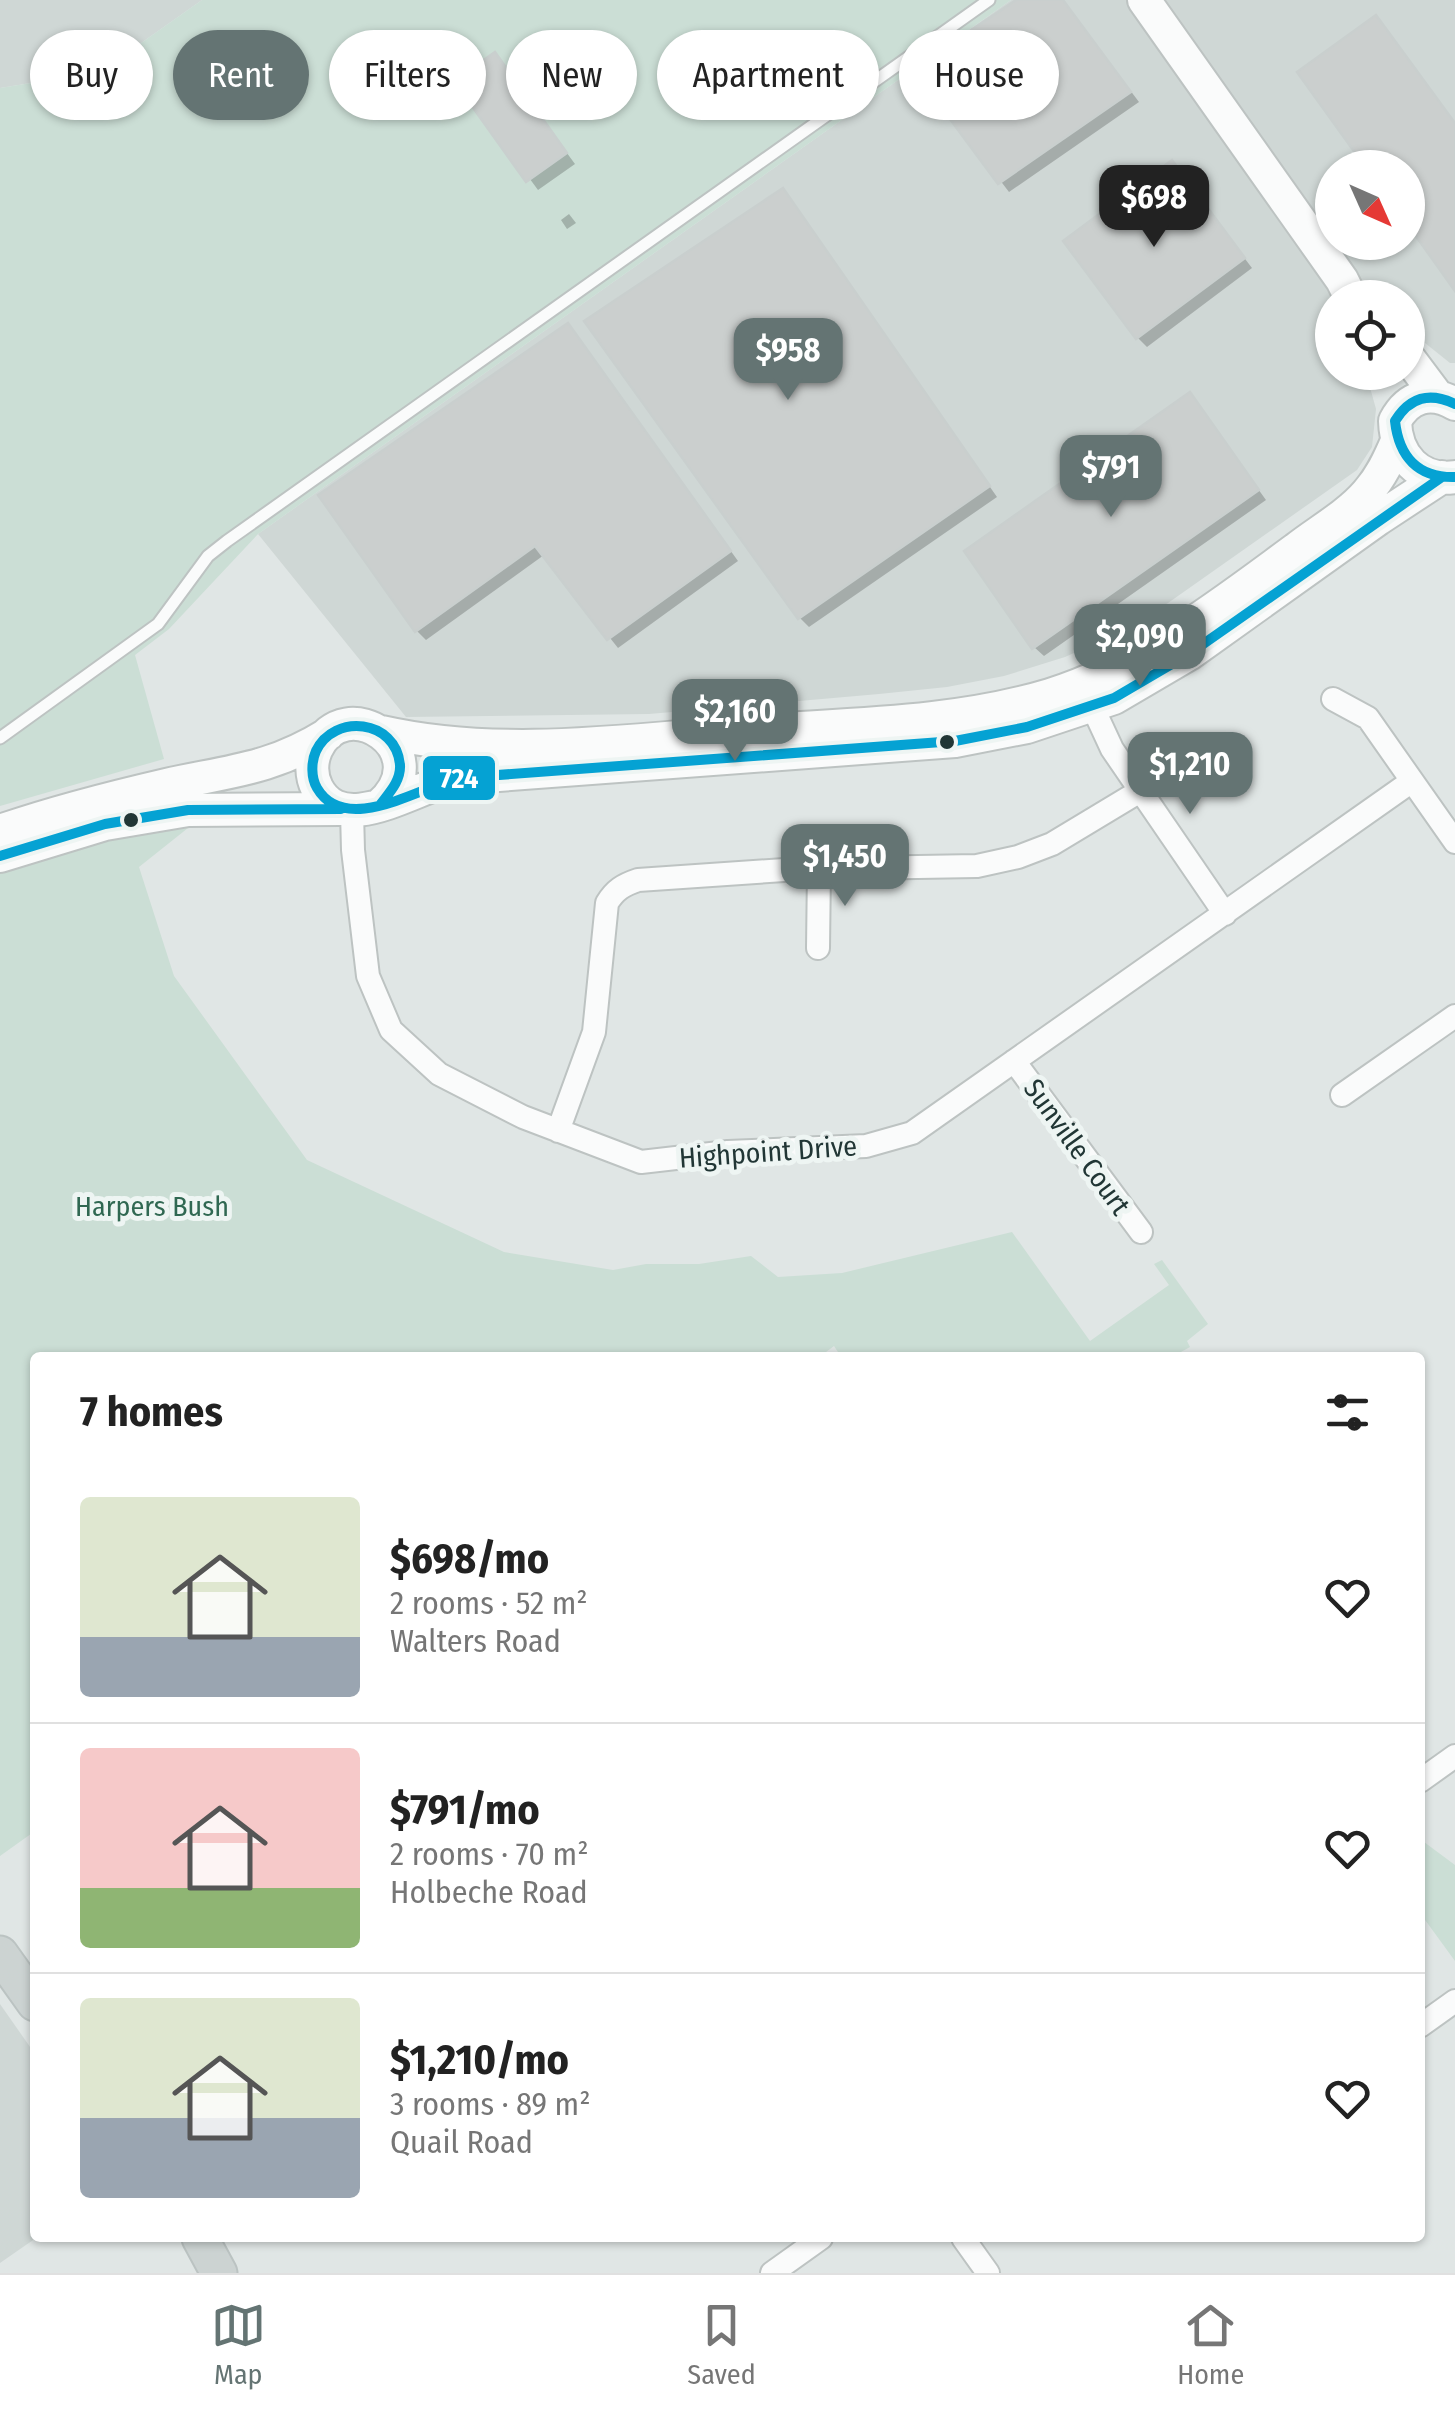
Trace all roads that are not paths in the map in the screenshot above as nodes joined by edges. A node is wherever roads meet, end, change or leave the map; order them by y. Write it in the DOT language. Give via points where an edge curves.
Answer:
graph roads {
  1 [pos="989,0"];
  2 [pos="1144,0"];
  3 [pos="1343,280"];
  4 [pos="1425,374"];
  5 [pos="1394,390"];
  6 [pos="1449,399"];
  7 [pos="1398,427"];
  8 [pos="1451,478"];
  9 [pos="1333,698"];
  10 [pos="1093,708"];
  11 [pos="382,732"];
  12 [pos="328,734"];
  13 [pos="0,738"];
  14 [pos="1412,781"];
  15 [pos="1140,792"];
  16 [pos="358,808"];
  17 [pos="0,830"];
  18 [pos="1455,842"];
  19 [pos="0,856"];
  20 [pos="819,868"];
  21 [pos="1226,914"];
  22 [pos="818,948"];
  23 [pos="1455,1016"];
  24 [pos="1014,1061"];
  25 [pos="1342,1095"];
  26 [pos="558,1131"];
  27 [pos="1141,1232"];
  28 [pos="1455,1756"];
  29 [pos="1425,1777"];
  30 [pos="0,1954"];
  31 [pos="30,1996"];
  32 [pos="1455,2002"];
  33 [pos="1425,2023"];
  34 [pos="202,2242"];
  35 [pos="815,2242"];
  36 [pos="966,2242"];
  37 [pos="218,2273"];
  38 [pos="772,2273"];
  39 [pos="988,2273"];
  1 -- 13 [label="lane" via="226,541 158,624"];
  2 -- 3 [label="street"];
  4 -- 6 [label="street"];
  5 -- 7 [label="street"];
  6 -- 7 [label="street" via="1422,396 1409,402"];
  7 -- 8 [label="street" via="1409,462"];
  7 -- 11 [label="street" via="1381,474 1359,502 1170,637 1052,694 887,722 584,743 469,746"];
  8 -- 10 [label="street" via="1378,519 1189,654"];
  9 -- 14 [label="street" via="1368,718"];
  10 -- 15 [label="street"];
  10 -- 16 [label="street" via="956,741 458,778"];
  11 -- 12 [label="street" via="355,724"];
  11 -- 16 [label="street" via="400,769 390,796"];
  12 -- 16 [label="street" via="313,756 321,795"];
  12 -- 17 [label="street" via="264,766"];
  14 -- 18 [label="street"];
  14 -- 21 [label="street, Highpoint Drive"];
  15 -- 20 [label="street" via="1074,833 998,862"];
  15 -- 21 [label="street"];
  16 -- 19 [label="street" via="188,810 105,824"];
  16 -- 26 [label="street, Highpoint Drive" via="353,850 368,976 392,1030 439,1074"];
  20 -- 22 [label="street"];
  20 -- 26 [label="street" via="638,880 614,892 604,918 594,1032"];
  21 -- 24 [label="street, Highpoint Drive"];
  23 -- 25 [label="street"];
  24 -- 26 [label="street, Highpoint Drive" via="912,1133 866,1146 641,1162"];
  24 -- 27 [label="street, Sunville Court"];
  28 -- 29 [label="street"];
  30 -- 31 [label="main road"];
  32 -- 33 [label="street"];
  34 -- 37 [label="main road"];
  35 -- 38 [label="street"];
  36 -- 39 [label="street"];
}
